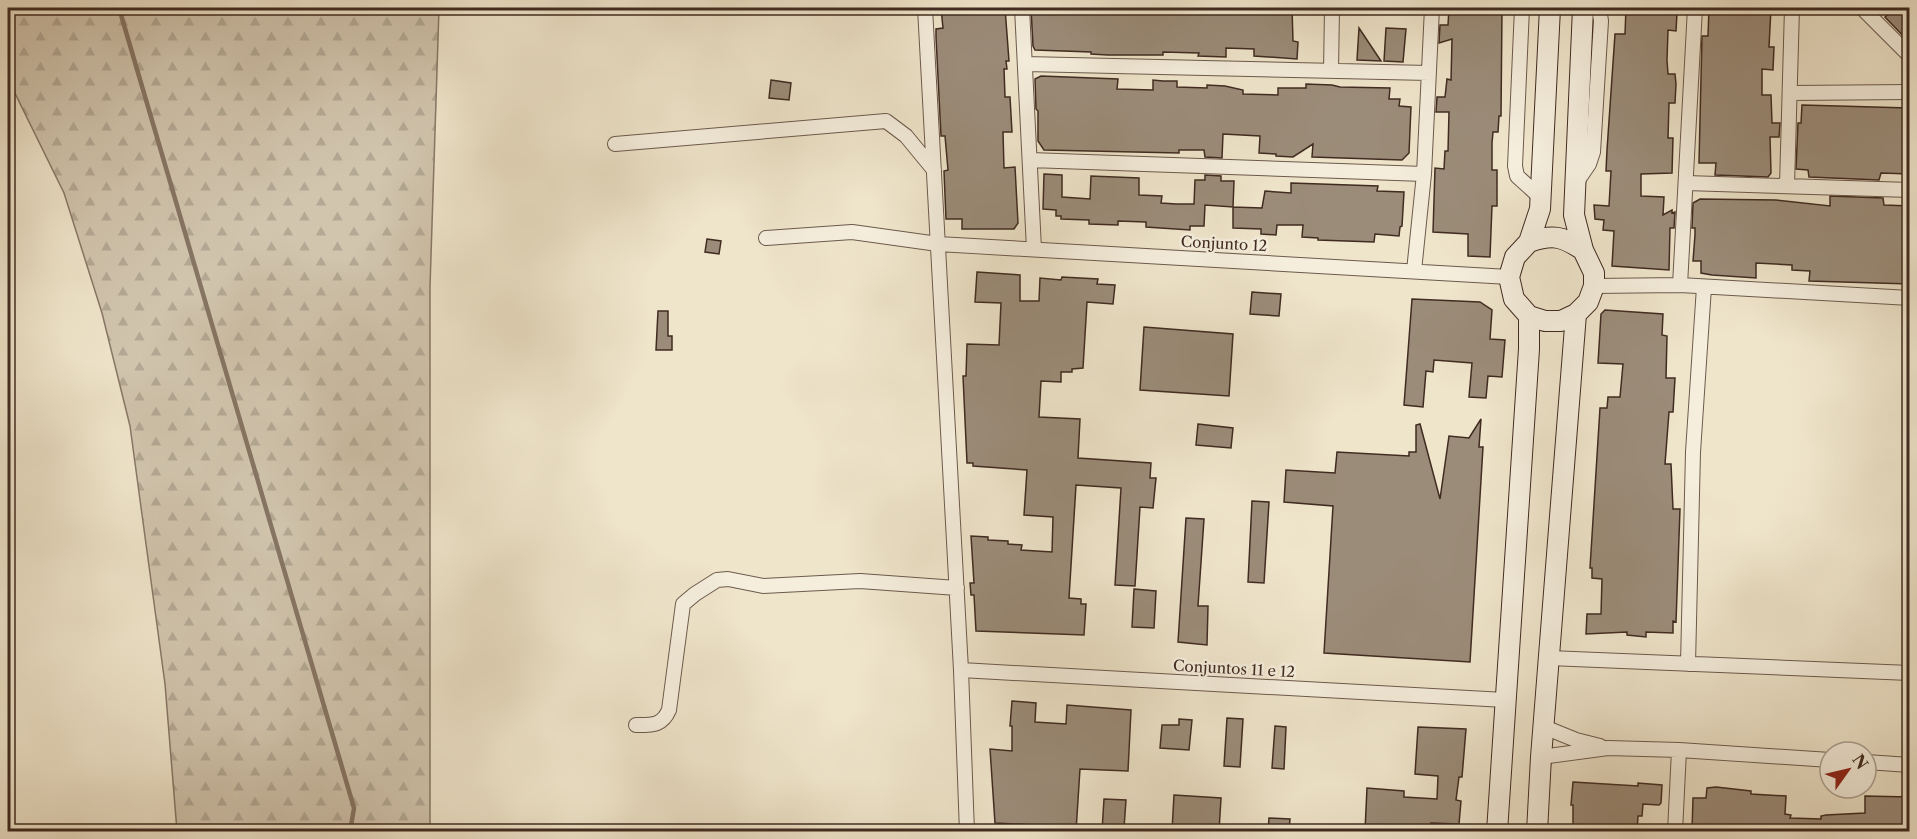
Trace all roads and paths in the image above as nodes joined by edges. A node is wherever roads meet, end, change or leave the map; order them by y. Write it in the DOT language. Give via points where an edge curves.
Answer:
graph roads {
  1 [pos="925,8"];
  2 [pos="1022,8"];
  3 [pos="1332,8"];
  4 [pos="1432,8"];
  5 [pos="1522,8"];
  6 [pos="1550,8"];
  7 [pos="1583,8"];
  8 [pos="1599,8"];
  9 [pos="1695,8"];
  10 [pos="1792,8"];
  11 [pos="1862,8"];
  12 [pos="1910,56"];
  13 [pos="1025,64"];
  14 [pos="1331,71"];
  15 [pos="1429,73"];
  16 [pos="1910,92"];
  17 [pos="1790,93"];
  18 [pos="615,144"];
  19 [pos="1030,160"];
  20 [pos="934,170"];
  21 [pos="1424,174"];
  22 [pos="1686,183"];
  23 [pos="1574,185"];
  24 [pos="1787,185"];
  25 [pos="1910,190"];
  26 [pos="1540,197"];
  27 [pos="766,238"];
  28 [pos="1529,242"];
  29 [pos="938,244"];
  30 [pos="1034,249"];
  31 [pos="1583,250"];
  32 [pos="1414,271"];
  33 [pos="1509,277"];
  34 [pos="1680,285"];
  35 [pos="1594,286"];
  36 [pos="1704,287"];
  37 [pos="1910,298"];
  38 [pos="1576,314"];
  39 [pos="1529,316"];
  40 [pos="957,588"];
  41 [pos="1549,658"];
  42 [pos="1688,664"];
  43 [pos="961,670"];
  44 [pos="1910,673"];
  45 [pos="1505,700"];
  46 [pos="636,726"];
  47 [pos="1544,727"];
  48 [pos="1608,748"];
  49 [pos="1679,750"];
  50 [pos="1541,757"];
  51 [pos="1818,759"];
  52 [pos="1878,763"];
  53 [pos="1910,765"];
  54 [pos="967,831"];
  55 [pos="1497,831"];
  56 [pos="1537,831"];
  57 [pos="1675,831"];
  1 -- 20 [label="street"];
  2 -- 13 [label="street"];
  3 -- 14 [label="street"];
  4 -- 15 [label="street"];
  5 -- 26 [label="street" via="1515,166 1518,176"];
  6 -- 26 [label="street"];
  7 -- 23 [label="street"];
  8 -- 23 [label="street" via="1593,152 1586,171"];
  9 -- 22 [label="street"];
  10 -- 17 [label="street"];
  11 -- 12 [label="street"];
  13 -- 14 [label="street"];
  13 -- 19 [label="street"];
  14 -- 15 [label="street"];
  15 -- 21 [label="street"];
  16 -- 17 [label="street"];
  17 -- 24 [label="street"];
  18 -- 20 [label="street" via="886,122 906,136"];
  19 -- 21 [label="street"];
  19 -- 30 [label="street"];
  20 -- 29 [label="street"];
  21 -- 32 [label="street"];
  22 -- 24 [label="street"];
  22 -- 34 [label="street"];
  23 -- 31 [label="street" via="1574,215"];
  24 -- 25 [label="street"];
  26 -- 28 [label="street"];
  27 -- 29 [label="street, Conjunto 12" via="852,232"];
  28 -- 31 [label="street" via="1548,236 1567,239"];
  28 -- 33 [label="street" via="1515,257"];
  29 -- 30 [label="street, Conjunto 12"];
  29 -- 40 [label="street"];
  30 -- 32 [label="street, Conjunto 12"];
  31 -- 35 [label="street" via="1594,273"];
  32 -- 33 [label="street, Conjunto 12"];
  33 -- 39 [label="street" via="1514,299"];
  34 -- 35 [label="street"];
  34 -- 36 [label="street"];
  35 -- 38 [label="street" via="1588,302"];
  36 -- 37 [label="street"];
  36 -- 42 [label="street" via="1693,452"];
  38 -- 39 [label="street" via="1561,321"];
  38 -- 41 [label="street"];
  39 -- 45 [label="street"];
  40 -- 43 [label="street"];
  40 -- 46 [label="street" via="860,580 763,586 717,580 683,604 665,719 657,725"];
  41 -- 42 [label="street"];
  41 -- 47 [label="street"];
  42 -- 44 [label="street"];
  43 -- 45 [label="street, Conjuntos 11 e 12"];
  43 -- 54 [label="street"];
  45 -- 55 [label="street"];
  47 -- 48 [label="street"];
  47 -- 50 [label="street"];
  48 -- 49 [label="street"];
  48 -- 50 [label="street"];
  49 -- 51 [label="street"];
  49 -- 57 [label="street"];
  50 -- 56 [label="street"];
  52 -- 53 [label="street"];
}
